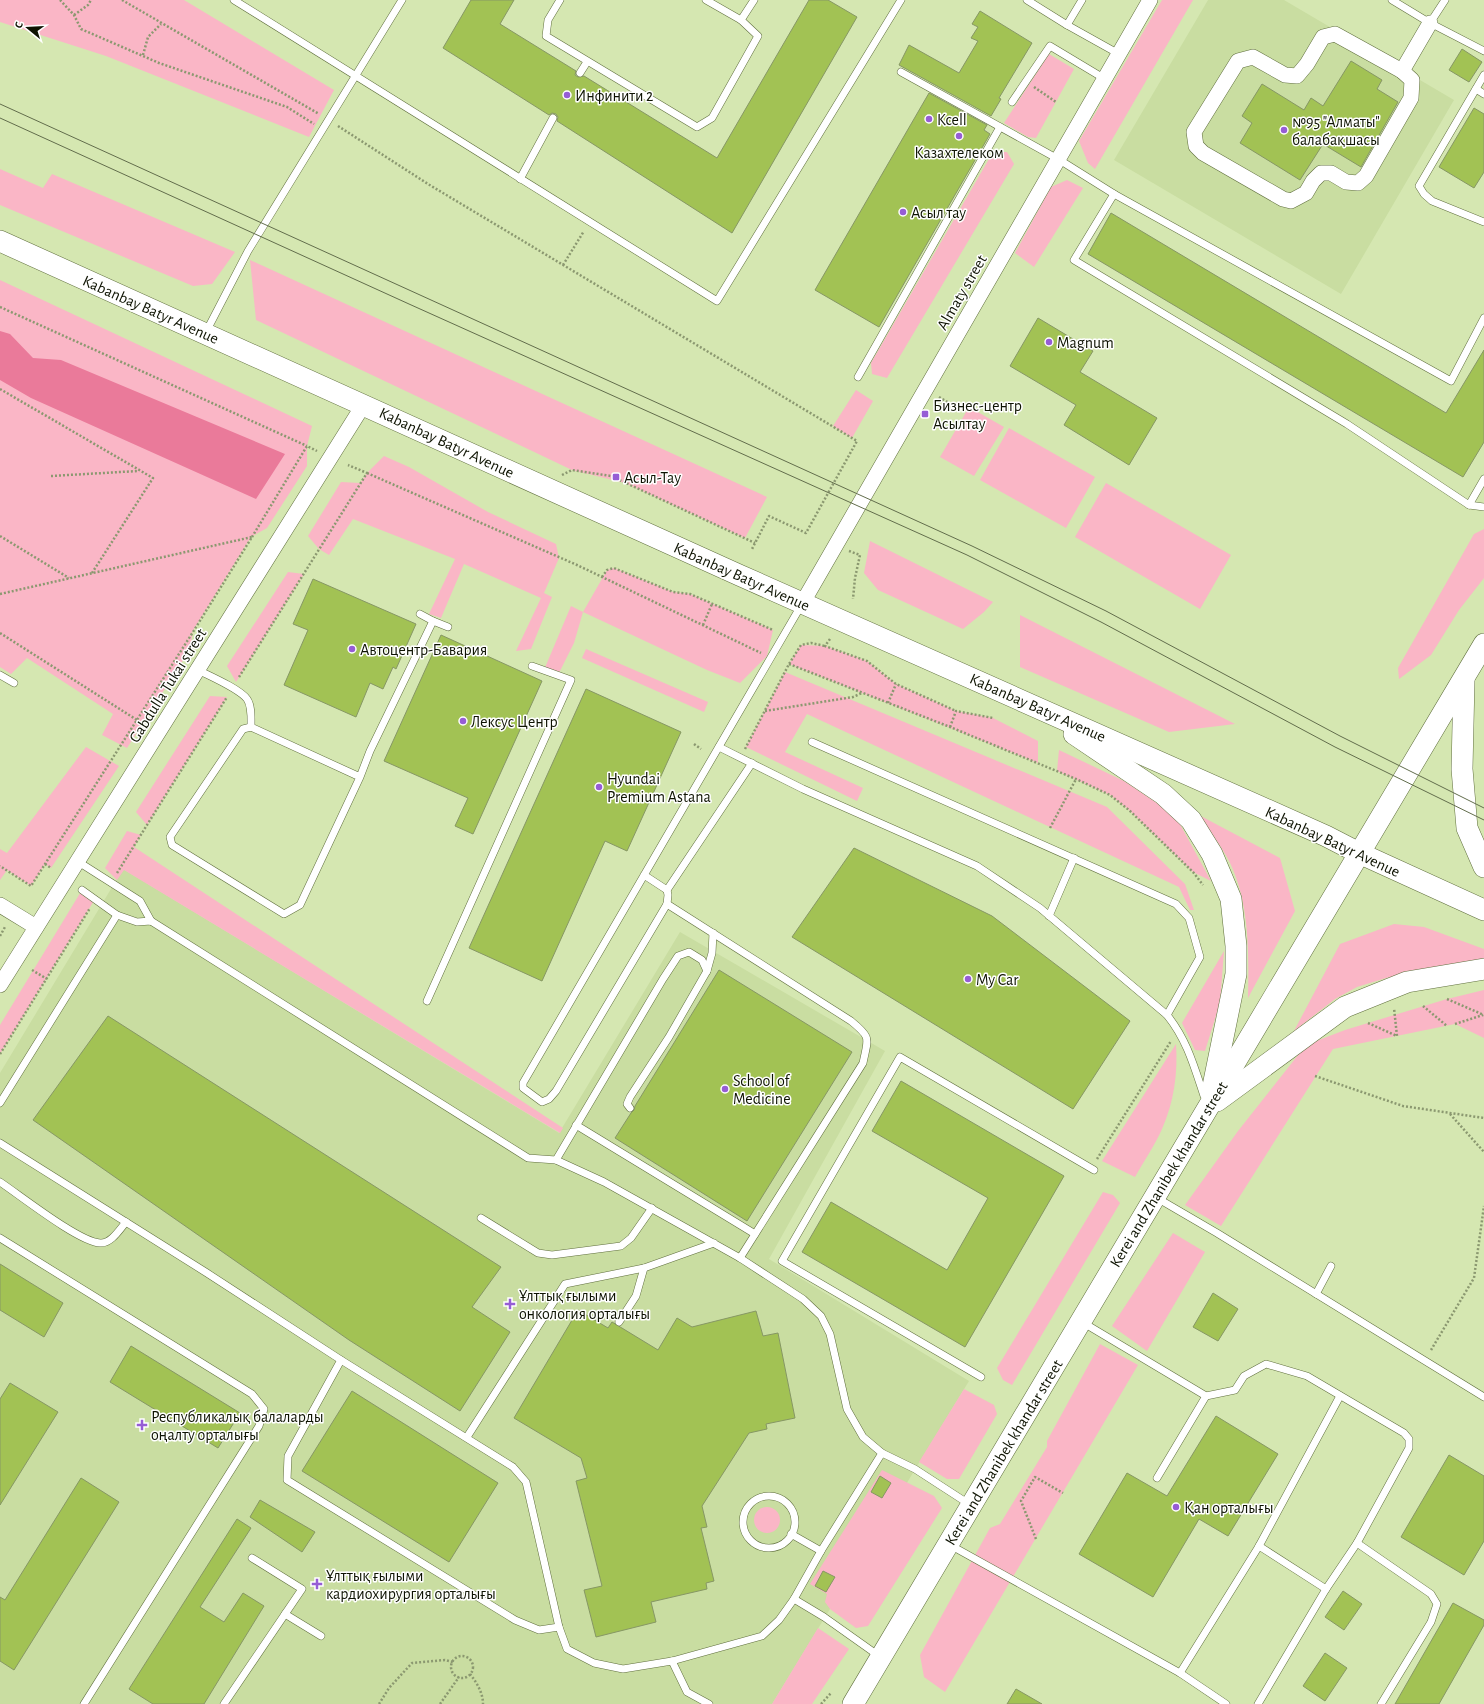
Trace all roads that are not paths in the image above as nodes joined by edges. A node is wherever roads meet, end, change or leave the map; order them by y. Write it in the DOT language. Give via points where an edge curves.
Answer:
graph roads {
  1 [pos="234,0"];
  2 [pos="402,0"];
  3 [pos="560,0"];
  4 [pos="706,0"];
  5 [pos="754,0"];
  6 [pos="901,0"];
  7 [pos="1027,0"];
  8 [pos="1082,0"];
  9 [pos="1150,0"];
  10 [pos="1392,0"];
  11 [pos="1445,0"];
  12 [pos="741,20"];
  13 [pos="1430,23"];
  14 [pos="1067,25"];
  15 [pos="1484,51"];
  16 [pos="1119,54"];
  17 [pos="586,62"];
  18 [pos="1402,71"];
  19 [pos="901,72"];
  20 [pos="580,73"];
  21 [pos="355,76"];
  22 [pos="1484,76"];
  23 [pos="1105,79"];
  24 [pos="1476,89"];
  25 [pos="1484,94"];
  26 [pos="1012,102"];
  27 [pos="553,118"];
  28 [pos="1000,127"];
  29 [pos="1058,159"];
  30 [pos="520,179"];
  31 [pos="1114,194"];
  32 [pos="1484,222"];
  33 [pos="0,241"];
  34 [pos="1484,318"];
  35 [pos="206,333"];
  36 [pos="858,377"];
  37 [pos="364,404"];
  38 [pos="1484,479"];
  39 [pos="1469,504"];
  40 [pos="1484,507"];
  41 [pos="804,602"];
  42 [pos="420,614"];
  43 [pos="433,621"];
  44 [pos="448,628"];
  45 [pos="1484,644"];
  46 [pos="532,666"];
  47 [pos="198,670"];
  48 [pos="0,676"];
  49 [pos="1464,678"];
  50 [pos="14,683"];
  51 [pos="1026,702"];
  52 [pos="251,727"];
  53 [pos="812,742"];
  54 [pos="719,747"];
  55 [pos="752,763"];
  56 [pos="360,777"];
  57 [pos="1359,853"];
  58 [pos="1074,858"];
  59 [pos="76,861"];
  60 [pos="1484,867"];
  61 [pos="644,875"];
  62 [pos="82,890"];
  63 [pos="667,890"];
  64 [pos="667,904"];
  65 [pos="0,905"];
  66 [pos="1484,910"];
  67 [pos="117,915"];
  68 [pos="1049,916"];
  69 [pos="151,921"];
  70 [pos="36,927"];
  71 [pos="713,933"];
  72 [pos="1484,969"];
  73 [pos="707,971"];
  74 [pos="0,985"];
  75 [pos="426,1001"];
  76 [pos="1167,1015"];
  77 [pos="0,1103"];
  78 [pos="1208,1107"];
  79 [pos="630,1108"];
  80 [pos="576,1124"];
  81 [pos="0,1143"];
  82 [pos="556,1160"];
  83 [pos="1093,1169"];
  84 [pos="0,1182"];
  85 [pos="1155,1197"];
  86 [pos="652,1208"];
  87 [pos="480,1218"];
  88 [pos="126,1222"];
  89 [pos="755,1234"];
  90 [pos="0,1238"];
  91 [pos="714,1243"];
  92 [pos="740,1258"];
  93 [pos="1331,1266"];
  94 [pos="644,1268"];
  95 [pos="1316,1294"];
  96 [pos="1081,1321"];
  97 [pos="618,1322"];
  98 [pos="341,1360"];
  99 [pos="981,1376"];
  100 [pos="1206,1396"];
  101 [pos="1340,1396"];
  102 [pos="1484,1397"];
  103 [pos="467,1437"];
  104 [pos="882,1454"];
  105 [pos="1157,1478"];
  106 [pos="971,1506"];
  107 [pos="791,1534"];
  108 [pos="1356,1543"];
  109 [pos="948,1544"];
  110 [pos="1258,1546"];
  111 [pos="821,1551"];
  112 [pos="252,1558"];
  113 [pos="1326,1589"];
  114 [pos="794,1599"];
  115 [pos="285,1614"];
  116 [pos="558,1627"];
  117 [pos="321,1636"];
  118 [pos="881,1657"];
  119 [pos="672,1661"];
  120 [pos="1180,1673"];
  121 [pos="1261,1703"];
  122 [pos="84,1704"];
  123 [pos="224,1704"];
  124 [pos="709,1704"];
  125 [pos="853,1704"];
  126 [pos="1226,1704"];
  127 [pos="1381,1704"];
  1 -- 21 [label="lane"];
  2 -- 21 [label="lane"];
  3 -- 17 [label="lane" via="548,20 546,36"];
  4 -- 12 [label="lane"];
  5 -- 12 [label="lane"];
  6 -- 30 [label="lane" via="717,301"];
  7 -- 14 [label="lane"];
  8 -- 14 [label="lane"];
  9 -- 16 [label="street, Almaty street"];
  10 -- 13 [label="lane"];
  11 -- 13 [label="lane"];
  12 -- 17 [label="lane" via="758,36 712,118 697,127"];
  13 -- 15 [label="lane"];
  13 -- 18 [label="street"];
  14 -- 16 [label="lane"];
  16 -- 23 [label="street, Almaty street"];
  17 -- 20 [label="lane"];
  18 -- 18 [label="street" via="1412,80 1411,98 1366,176 1358,183 1346,182 1331,173 1321,173 1306,193 1291,201 1282,199 1203,153 1196,146 1194,132 1238,60 1253,57 1285,75 1297,76 1323,37 1336,34"];
  19 -- 28 [label="lane"];
  21 -- 30 [label="lane"];
  21 -- 35 [label="lane" via="248,251"];
  22 -- 24 [label="lane"];
  23 -- 26 [label="lane" via="1050,46"];
  23 -- 29 [label="street, Almaty street"];
  24 -- 25 [label="lane"];
  24 -- 32 [label="lane" via="1419,186 1432,201"];
  27 -- 30 [label="lane"];
  28 -- 29 [label="lane"];
  28 -- 36 [label="lane"];
  29 -- 31 [label="lane"];
  29 -- 41 [label="street, Almaty street"];
  31 -- 34 [label="lane" via="1451,381"];
  31 -- 39 [label="lane" via="1074,260 1347,424"];
  33 -- 35 [label="main road, Kabanbay Batyr Avenue"];
  35 -- 37 [label="main road, Kabanbay Batyr Avenue"];
  37 -- 41 [label="main road, Kabanbay Batyr Avenue" via="616,520"];
  37 -- 47 [label="street, Gabdulla Tukai street"];
  38 -- 39 [label="lane"];
  39 -- 40 [label="lane"];
  41 -- 51 [label="main road, Kabanbay Batyr Avenue"];
  41 -- 54 [label="lane"];
  42 -- 43 [label="lane"];
  43 -- 44 [label="lane"];
  43 -- 56 [label="lane"];
  45 -- 49 [label="main road, Kerei and Zhanibek khandar street"];
  46 -- 75 [label="lane" via="571,680"];
  47 -- 52 [label="lane" via="233,688 247,699 251,712"];
  47 -- 59 [label="street, Gabdulla Tukai street"];
  48 -- 50 [label="lane"];
  49 -- 57 [label="main road, Kerei and Zhanibek khandar street"];
  49 -- 60 [label="main road" via="1462,769 1466,828"];
  51 -- 57 [label="main road, Kabanbay Batyr Avenue"];
  51 -- 78 [label="main road" via="1163,794 1191,820 1212,854 1231,899 1236,974"];
  52 -- 56 [label="lane"];
  52 -- 56 [label="lane" via="243,729 170,837 172,845 284,914 300,905"];
  53 -- 58 [label="lane"];
  54 -- 55 [label="lane"];
  54 -- 61 [label="lane"];
  55 -- 63 [label="lane"];
  55 -- 68 [label="lane" via="977,866"];
  57 -- 66 [label="main road, Kabanbay Batyr Avenue"];
  57 -- 78 [label="main road, Kerei and Zhanibek khandar street"];
  58 -- 68 [label="lane"];
  58 -- 76 [label="lane" via="1176,904 1189,918 1200,957"];
  59 -- 69 [label="lane" via="140,901"];
  59 -- 70 [label="street, Gabdulla Tukai street"];
  61 -- 63 [label="lane"];
  61 -- 64 [label="lane" via="523,1083 523,1088 542,1102 556,1091"];
  62 -- 67 [label="lane"];
  63 -- 64 [label="lane"];
  64 -- 71 [label="lane"];
  65 -- 70 [label="street"];
  67 -- 69 [label="lane" via="137,922"];
  67 -- 77 [label="lane"];
  68 -- 76 [label="lane"];
  69 -- 82 [label="lane" via="528,1158"];
  70 -- 74 [label="street, Gabdulla Tukai street"];
  71 -- 73 [label="lane" via="712,953"];
  71 -- 89 [label="lane" via="852,1021 864,1031 868,1040 863,1063"];
  72 -- 78 [label="main road" via="1407,982 1344,1007"];
  73 -- 79 [label="lane" via="630,1097 627,1104"];
  73 -- 80 [label="lane" via="702,960 689,952 678,956"];
  76 -- 78 [label="lane" via="1189,1050"];
  78 -- 85 [label="main road, Kerei and Zhanibek khandar street"];
  80 -- 82 [label="lane"];
  80 -- 89 [label="lane"];
  81 -- 88 [label="lane"];
  82 -- 86 [label="lane"];
  83 -- 99 [label="lane" via="900,1057 782,1261"];
  84 -- 88 [label="lane" via="81,1237 101,1243 110,1240"];
  85 -- 95 [label="lane"];
  85 -- 96 [label="main road, Kerei and Zhanibek khandar street"];
  86 -- 87 [label="lane" via="631,1238 621,1246 552,1255 538,1253"];
  86 -- 91 [label="lane"];
  88 -- 98 [label="lane"];
  89 -- 92 [label="lane"];
  90 -- 122 [label="lane" via="252,1394 264,1409 259,1426"];
  91 -- 92 [label="lane"];
  91 -- 94 [label="lane"];
  92 -- 104 [label="lane" via="803,1299 821,1316 830,1334 847,1409 863,1436"];
  93 -- 95 [label="lane"];
  94 -- 97 [label="lane" via="636,1296"];
  94 -- 103 [label="lane" via="565,1284"];
  95 -- 102 [label="lane"];
  96 -- 100 [label="lane"];
  96 -- 106 [label="main road, Kerei and Zhanibek khandar street"];
  98 -- 103 [label="lane"];
  98 -- 116 [label="lane" via="288,1456 287,1480 515,1620 539,1630"];
  100 -- 101 [label="lane" via="1235,1390 1244,1376 1266,1364 1307,1376"];
  100 -- 105 [label="lane"];
  101 -- 108 [label="lane" via="1404,1433 1409,1439 1409,1448"];
  101 -- 110 [label="lane"];
  103 -- 116 [label="lane" via="514,1467 526,1482"];
  104 -- 106 [label="lane" via="915,1469"];
  104 -- 111 [label="lane"];
  106 -- 109 [label="main road, Kerei and Zhanibek khandar street"];
  107 -- 107 [label="lane" via="782,1544 775,1547 759,1546 747,1536 744,1528 745,1512 752,1503 764,1497 773,1496 781,1499 793,1513"];
  107 -- 111 [label="lane"];
  108 -- 113 [label="lane"];
  108 -- 127 [label="lane" via="1431,1594 1437,1604 1431,1622"];
  109 -- 118 [label="main road, Kerei and Zhanibek khandar street"];
  109 -- 120 [label="lane"];
  110 -- 113 [label="lane"];
  110 -- 120 [label="lane"];
  111 -- 114 [label="lane"];
  112 -- 115 [label="lane" via="302,1589"];
  113 -- 121 [label="lane"];
  114 -- 118 [label="lane"];
  114 -- 119 [label="lane" via="779,1620 762,1636"];
  115 -- 117 [label="lane"];
  115 -- 123 [label="lane"];
  116 -- 119 [label="lane" via="567,1648 594,1663 623,1669"];
  118 -- 125 [label="main road, Kerei and Zhanibek khandar street"];
  119 -- 124 [label="lane" via="687,1692"];
  120 -- 126 [label="lane"];
}
